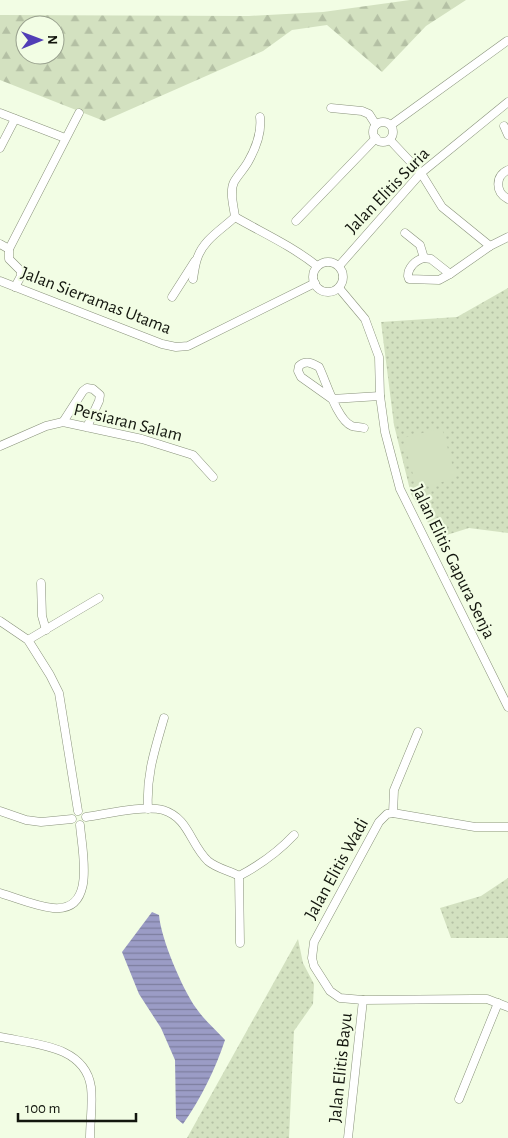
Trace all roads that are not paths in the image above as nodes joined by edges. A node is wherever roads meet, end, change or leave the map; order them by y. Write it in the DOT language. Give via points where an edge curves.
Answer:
graph roads {
  1 [pos="507,42"];
  2 [pos="508,102"];
  3 [pos="331,108"];
  4 [pos="0,113"];
  5 [pos="79,113"];
  6 [pos="260,117"];
  7 [pos="15,119"];
  8 [pos="376,125"];
  9 [pos="391,125"];
  10 [pos="504,126"];
  11 [pos="508,135"];
  12 [pos="65,138"];
  13 [pos="376,138"];
  14 [pos="390,140"];
  15 [pos="0,148"];
  16 [pos="508,170"];
  17 [pos="421,174"];
  18 [pos="508,198"];
  19 [pos="235,217"];
  20 [pos="296,221"];
  21 [pos="405,233"];
  22 [pos="508,237"];
  23 [pos="0,244"];
  24 [pos="490,246"];
  25 [pos="9,249"];
  26 [pos="197,258"];
  27 [pos="424,258"];
  28 [pos="317,266"];
  29 [pos="339,266"];
  30 [pos="450,274"];
  31 [pos="193,279"];
  32 [pos="0,282"];
  33 [pos="315,284"];
  34 [pos="15,287"];
  35 [pos="338,288"];
  36 [pos="172,297"];
  37 [pos="380,396"];
  38 [pos="332,399"];
  39 [pos="64,422"];
  40 [pos="87,427"];
  41 [pos="364,428"];
  42 [pos="0,446"];
  43 [pos="213,477"];
  44 [pos="41,583"];
  45 [pos="99,598"];
  46 [pos="0,621"];
  47 [pos="46,630"];
  48 [pos="28,640"];
  49 [pos="508,708"];
  50 [pos="164,718"];
  51 [pos="418,732"];
  52 [pos="148,809"];
  53 [pos="0,811"];
  54 [pos="78,812"];
  55 [pos="393,812"];
  56 [pos="86,817"];
  57 [pos="72,819"];
  58 [pos="80,825"];
  59 [pos="508,827"];
  60 [pos="294,835"];
  61 [pos="239,876"];
  62 [pos="0,893"];
  63 [pos="240,943"];
  64 [pos="363,1000"];
  65 [pos="498,1003"];
  66 [pos="508,1007"];
  67 [pos="0,1038"];
  68 [pos="459,1099"];
  69 [pos="90,1138"];
  70 [pos="348,1138"];
  1 -- 9 [label="street"];
  2 -- 17 [label="street, Jalan Elitis Suria"];
  3 -- 8 [label="street" via="362,111 369,114"];
  4 -- 7 [label="street"];
  5 -- 12 [label="street"];
  6 -- 19 [label="street" via="260,136 232,187"];
  7 -- 12 [label="street"];
  7 -- 15 [label="street"];
  8 -- 9 [label="street" via="382,122"];
  8 -- 13 [label="street" via="373,133"];
  9 -- 14 [label="street" via="393,134"];
  10 -- 11 [label="street"];
  12 -- 25 [label="street"];
  13 -- 14 [label="street" via="384,142"];
  13 -- 20 [label="street"];
  14 -- 17 [label="street"];
  16 -- 18 [label="street" via="501,174 498,184 500,193"];
  17 -- 24 [label="street" via="442,208"];
  17 -- 29 [label="street, Jalan Elitis Suria"];
  19 -- 26 [label="street" via="211,237"];
  19 -- 28 [label="street" via="282,242"];
  21 -- 27 [label="street" via="420,245"];
  22 -- 24 [label="street"];
  23 -- 25 [label="street"];
  24 -- 30 [label="street"];
  25 -- 34 [label="street" via="9,259 21,271"];
  26 -- 31 [label="street"];
  26 -- 36 [label="street"];
  27 -- 30 [label="street" via="431,259"];
  27 -- 30 [label="street" via="417,260 409,270 409,279 439,280"];
  28 -- 29 [label="street" via="326,262"];
  28 -- 33 [label="street"];
  29 -- 35 [label="street" via="343,274"];
  32 -- 34 [label="street, Jalan Sierramas Utama"];
  33 -- 34 [label="street, Jalan Sierramas Utama" via="188,346 176,347"];
  33 -- 35 [label="street" via="330,292"];
  35 -- 37 [label="street, Jalan Elitis Gapura Senja" via="365,319 372,336 379,357"];
  37 -- 38 [label="street"];
  37 -- 49 [label="street, Jalan Elitis Gapura Senja" via="384,432 400,489"];
  38 -- 38 [label="street" via="301,377 299,366 309,362 319,367"];
  38 -- 41 [label="street" via="348,423"];
  39 -- 40 [label="street, Persiaran Salam"];
  39 -- 40 [label="street" via="82,391 94,389 100,395 99,401"];
  39 -- 42 [label="street, Persiaran Salam" via="46,426"];
  40 -- 43 [label="street, Persiaran Salam" via="193,455"];
  44 -- 47 [label="street"];
  45 -- 47 [label="street"];
  46 -- 48 [label="street"];
  47 -- 48 [label="street"];
  48 -- 54 [label="street" via="59,693"];
  50 -- 52 [label="street" via="150,765"];
  51 -- 55 [label="street, Jalan Elitis Wadi" via="394,790"];
  52 -- 56 [label="street"];
  52 -- 61 [label="street" via="171,813 187,827 197,848 209,862"];
  53 -- 57 [label="street" via="41,822"];
  54 -- 56 [label="street"];
  54 -- 57 [label="street"];
  55 -- 59 [label="street" via="475,827"];
  55 -- 64 [label="street, Jalan Elitis Wadi" via="379,822 312,950 314,966 330,991 340,998"];
  56 -- 58 [label="street"];
  57 -- 58 [label="street"];
  58 -- 62 [label="street" via="84,878 82,890 73,903 53,908"];
  60 -- 61 [label="street" via="281,849"];
  61 -- 63 [label="street"];
  64 -- 65 [label="street, Jalan Elitis Wadi" via="487,999"];
  64 -- 70 [label="street, Jalan Elitis Bayu"];
  65 -- 66 [label="street, Jalan Elitis Wadi"];
  65 -- 68 [label="street"];
  67 -- 69 [label="street" via="60,1050 85,1068 91,1089"];
}
